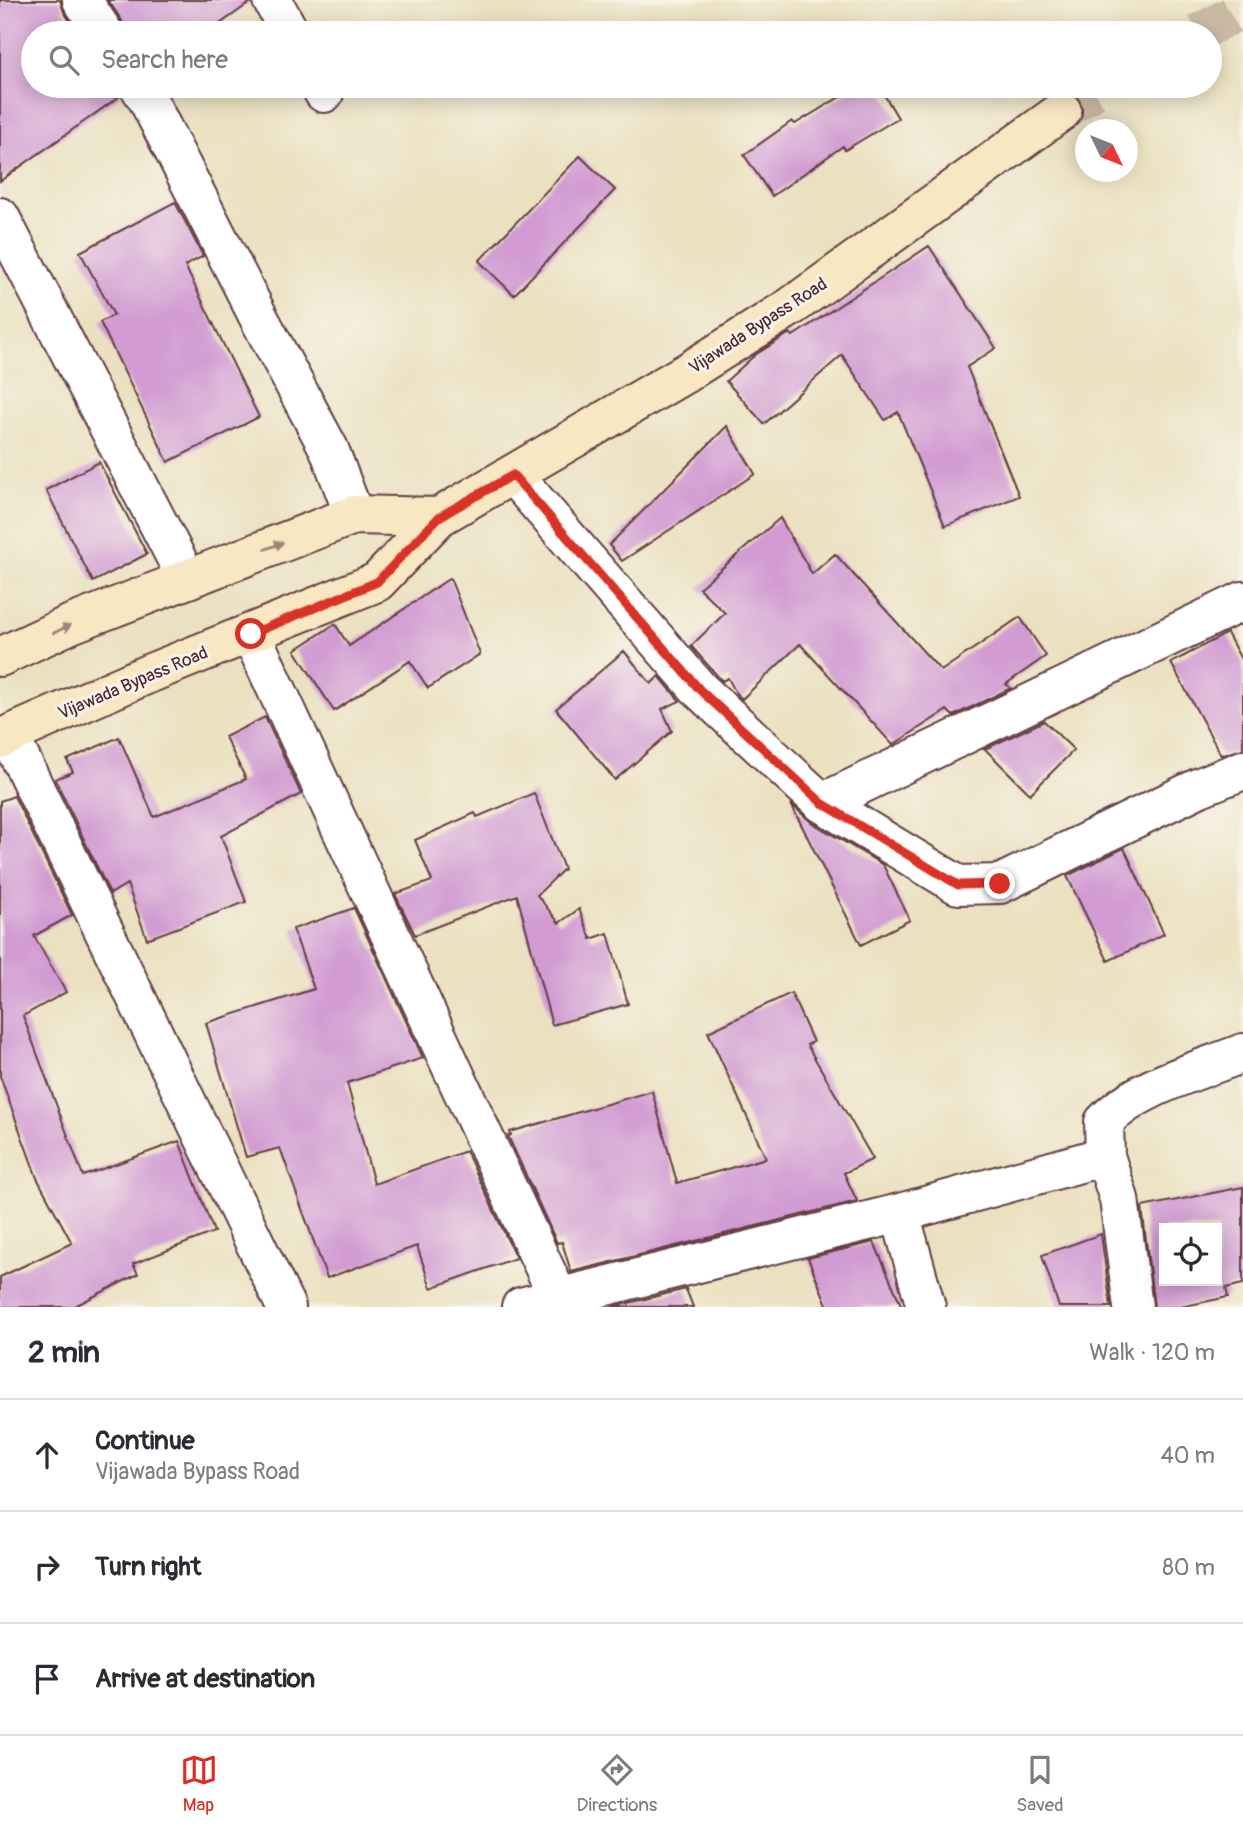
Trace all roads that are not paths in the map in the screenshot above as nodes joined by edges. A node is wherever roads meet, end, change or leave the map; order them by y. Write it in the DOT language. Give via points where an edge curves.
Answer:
graph roads {
  1 [pos="82,0"];
  2 [pos="272,0"];
  3 [pos="96,21"];
  4 [pos="283,21"];
  5 [pos="145,98"];
  6 [pos="1062,111"];
  7 [pos="0,217"];
  8 [pos="513,475"];
  9 [pos="354,515"];
  10 [pos="439,517"];
  11 [pos="187,579"];
  12 [pos="1243,601"];
  13 [pos="251,634"];
  14 [pos="0,657"];
  15 [pos="4,737"];
  16 [pos="1243,770"];
  17 [pos="822,803"];
  18 [pos="1243,1053"];
  19 [pos="1105,1156"];
  20 [pos="900,1213"];
  21 [pos="560,1302"];
  22 [pos="284,1306"];
  23 [pos="521,1307"];
  24 [pos="926,1307"];
  25 [pos="1133,1307"];
  1 -- 3 [label="street"];
  2 -- 4 [label="street"];
  5 -- 9 [label="street" via="329,449"];
  6 -- 8 [label="main road, Vijawada Bypass Road" via="793,306"];
  7 -- 11 [label="street"];
  8 -- 10 [label="main road, Vijawada Bypass Road"];
  8 -- 17 [label="street" via="700,690"];
  9 -- 10 [label="main road"];
  11 -- 9 [label="main road, one-way"];
  10 -- 13 [label="main road, Vijawada Bypass Road" via="377,582"];
  14 -- 11 [label="main road, one-way"];
  12 -- 17 [label="street"];
  13 -- 15 [label="main road, Vijawada Bypass Road"];
  13 -- 21 [label="street"];
  15 -- 22 [label="street"];
  16 -- 17 [label="street" via="1000,884 958,885"];
  18 -- 19 [label="street" via="1116,1108 1104,1122"];
  19 -- 20 [label="street"];
  19 -- 25 [label="street" via="1119,1199"];
  20 -- 21 [label="street"];
  20 -- 24 [label="street"];
  21 -- 23 [label="street"];
}
